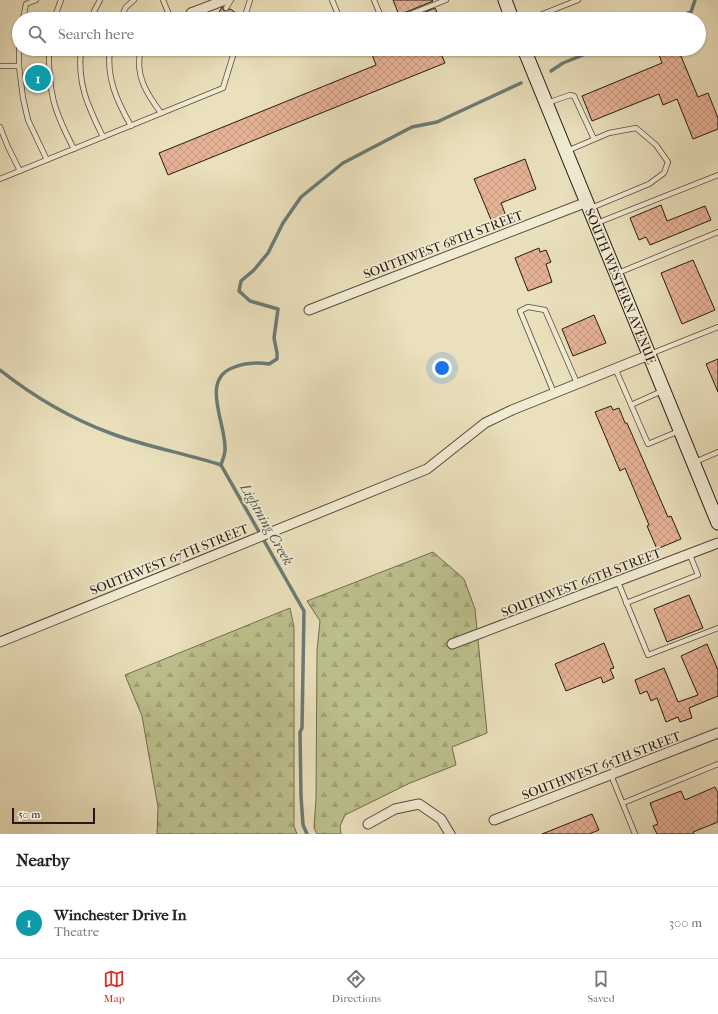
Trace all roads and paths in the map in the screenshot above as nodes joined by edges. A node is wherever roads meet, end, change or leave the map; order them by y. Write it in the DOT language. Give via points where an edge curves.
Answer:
graph roads {
  1 [pos="36,0"];
  2 [pos="61,0"];
  3 [pos="100,0"];
  4 [pos="134,0"];
  5 [pos="163,0"];
  6 [pos="231,0"];
  7 [pos="250,0"];
  8 [pos="332,0"];
  9 [pos="374,0"];
  10 [pos="446,0"];
  11 [pos="504,0"];
  12 [pos="578,0"];
  13 [pos="225,4"];
  14 [pos="24,12"];
  15 [pos="57,12"];
  16 [pos="94,12"];
  17 [pos="124,12"];
  18 [pos="168,12"];
  19 [pos="194,12"];
  20 [pos="246,12"];
  21 [pos="337,12"];
  22 [pos="379,12"];
  23 [pos="416,12"];
  24 [pos="509,12"];
  25 [pos="548,12"];
  26 [pos="19,56"];
  27 [pos="49,56"];
  28 [pos="80,56"];
  29 [pos="108,56"];
  30 [pos="138,56"];
  31 [pos="233,56"];
  32 [pos="527,56"];
  33 [pos="0,66"];
  34 [pos="19,66"];
  35 [pos="546,103"];
  36 [pos="161,114"];
  37 [pos="131,126"];
  38 [pos="0,127"];
  39 [pos="103,137"];
  40 [pos="594,139"];
  41 [pos="74,149"];
  42 [pos="566,152"];
  43 [pos="47,160"];
  44 [pos="20,171"];
  45 [pos="718,176"];
  46 [pos="0,179"];
  47 [pos="588,205"];
  48 [pos="595,223"];
  49 [pos="718,232"];
  50 [pos="616,274"];
  51 [pos="309,310"];
  52 [pos="718,327"];
  53 [pos="648,355"];
  54 [pos="615,368"];
  55 [pos="577,383"];
  56 [pos="664,391"];
  57 [pos="554,393"];
  58 [pos="631,405"];
  59 [pos="680,430"];
  60 [pos="718,452"];
  61 [pos="693,462"];
  62 [pos="718,523"];
  63 [pos="718,543"];
  64 [pos="690,555"];
  65 [pos="618,582"];
  66 [pos="626,603"];
  67 [pos="718,628"];
  68 [pos="0,642"];
  69 [pos="452,644"];
  70 [pos="718,733"];
  71 [pos="718,764"];
  72 [pos="611,775"];
  73 [pos="623,804"];
  74 [pos="494,820"];
  75 [pos="368,824"];
  76 [pos="450,834"];
  77 [pos="635,834"];
  1 -- 14 [label="lane" via="26,4"];
  2 -- 15 [label="lane"];
  3 -- 16 [label="lane"];
  4 -- 17 [label="lane"];
  5 -- 18 [label="lane"];
  6 -- 13 [label="lane"];
  7 -- 20 [label="lane"];
  8 -- 21 [label="lane"];
  9 -- 22 [label="lane"];
  10 -- 23 [label="lane"];
  11 -- 24 [label="main road"];
  12 -- 25 [label="lane"];
  13 -- 19 [label="street"];
  26 -- 34 [label="lane"];
  27 -- 41 [label="lane" via="51,94 58,118"];
  28 -- 39 [label="lane" via="82,88"];
  29 -- 37 [label="lane" via="110,77 116,98"];
  30 -- 36 [label="lane" via="139,74 145,91"];
  31 -- 36 [label="lane" via="223,88"];
  32 -- 35 [label="main road, SOUTH WESTERN AVENUE"];
  33 -- 34 [label="lane"];
  34 -- 43 [label="lane" via="28,120"];
  35 -- 40 [label="lane" via="574,96"];
  35 -- 42 [label="main road, SOUTH WESTERN AVENUE"];
  36 -- 37 [label="lane"];
  37 -- 39 [label="lane"];
  38 -- 44 [label="lane"];
  39 -- 41 [label="lane"];
  40 -- 42 [label="lane"];
  40 -- 47 [label="lane" via="609,133 636,128 656,145 668,162 664,173 649,184"];
  41 -- 43 [label="lane"];
  42 -- 47 [label="main road, SOUTH WESTERN AVENUE"];
  43 -- 44 [label="lane"];
  44 -- 46 [label="lane"];
  45 -- 48 [label="lane"];
  47 -- 48 [label="main road, SOUTH WESTERN AVENUE"];
  47 -- 51 [label="street, SOUTHWEST 68TH STREET"];
  48 -- 50 [label="main road, SOUTH WESTERN AVENUE"];
  49 -- 50 [label="lane"];
  50 -- 53 [label="main road, SOUTH WESTERN AVENUE"];
  52 -- 53 [label="lane"];
  53 -- 54 [label="street, SOUTHWEST 67TH STREET"];
  53 -- 56 [label="main road, SOUTH WESTERN AVENUE"];
  54 -- 55 [label="street, SOUTHWEST 67TH STREET"];
  54 -- 58 [label="lane"];
  55 -- 57 [label="street, SOUTHWEST 67TH STREET"];
  55 -- 57 [label="lane" via="545,310 528,307 520,311"];
  56 -- 58 [label="lane"];
  56 -- 59 [label="main road, SOUTH WESTERN AVENUE"];
  57 -- 68 [label="street, SOUTHWEST 67TH STREET" via="485,423 427,469"];
  58 -- 59 [label="lane" via="648,444"];
  59 -- 61 [label="main road, SOUTH WESTERN AVENUE"];
  60 -- 61 [label="lane"];
  61 -- 62 [label="main road, SOUTH WESTERN AVENUE"];
  63 -- 64 [label="street, SOUTHWEST 66TH STREET"];
  64 -- 65 [label="street, SOUTHWEST 66TH STREET"];
  64 -- 66 [label="lane" via="698,575"];
  65 -- 66 [label="lane"];
  65 -- 69 [label="street, SOUTHWEST 66TH STREET"];
  66 -- 67 [label="lane" via="648,655"];
  70 -- 72 [label="street, SOUTHWEST 65TH STREET"];
  71 -- 73 [label="lane"];
  72 -- 73 [label="lane"];
  72 -- 74 [label="street, SOUTHWEST 65TH STREET"];
  73 -- 77 [label="lane"];
  75 -- 76 [label="street" via="395,809 419,804 441,818"];
}
